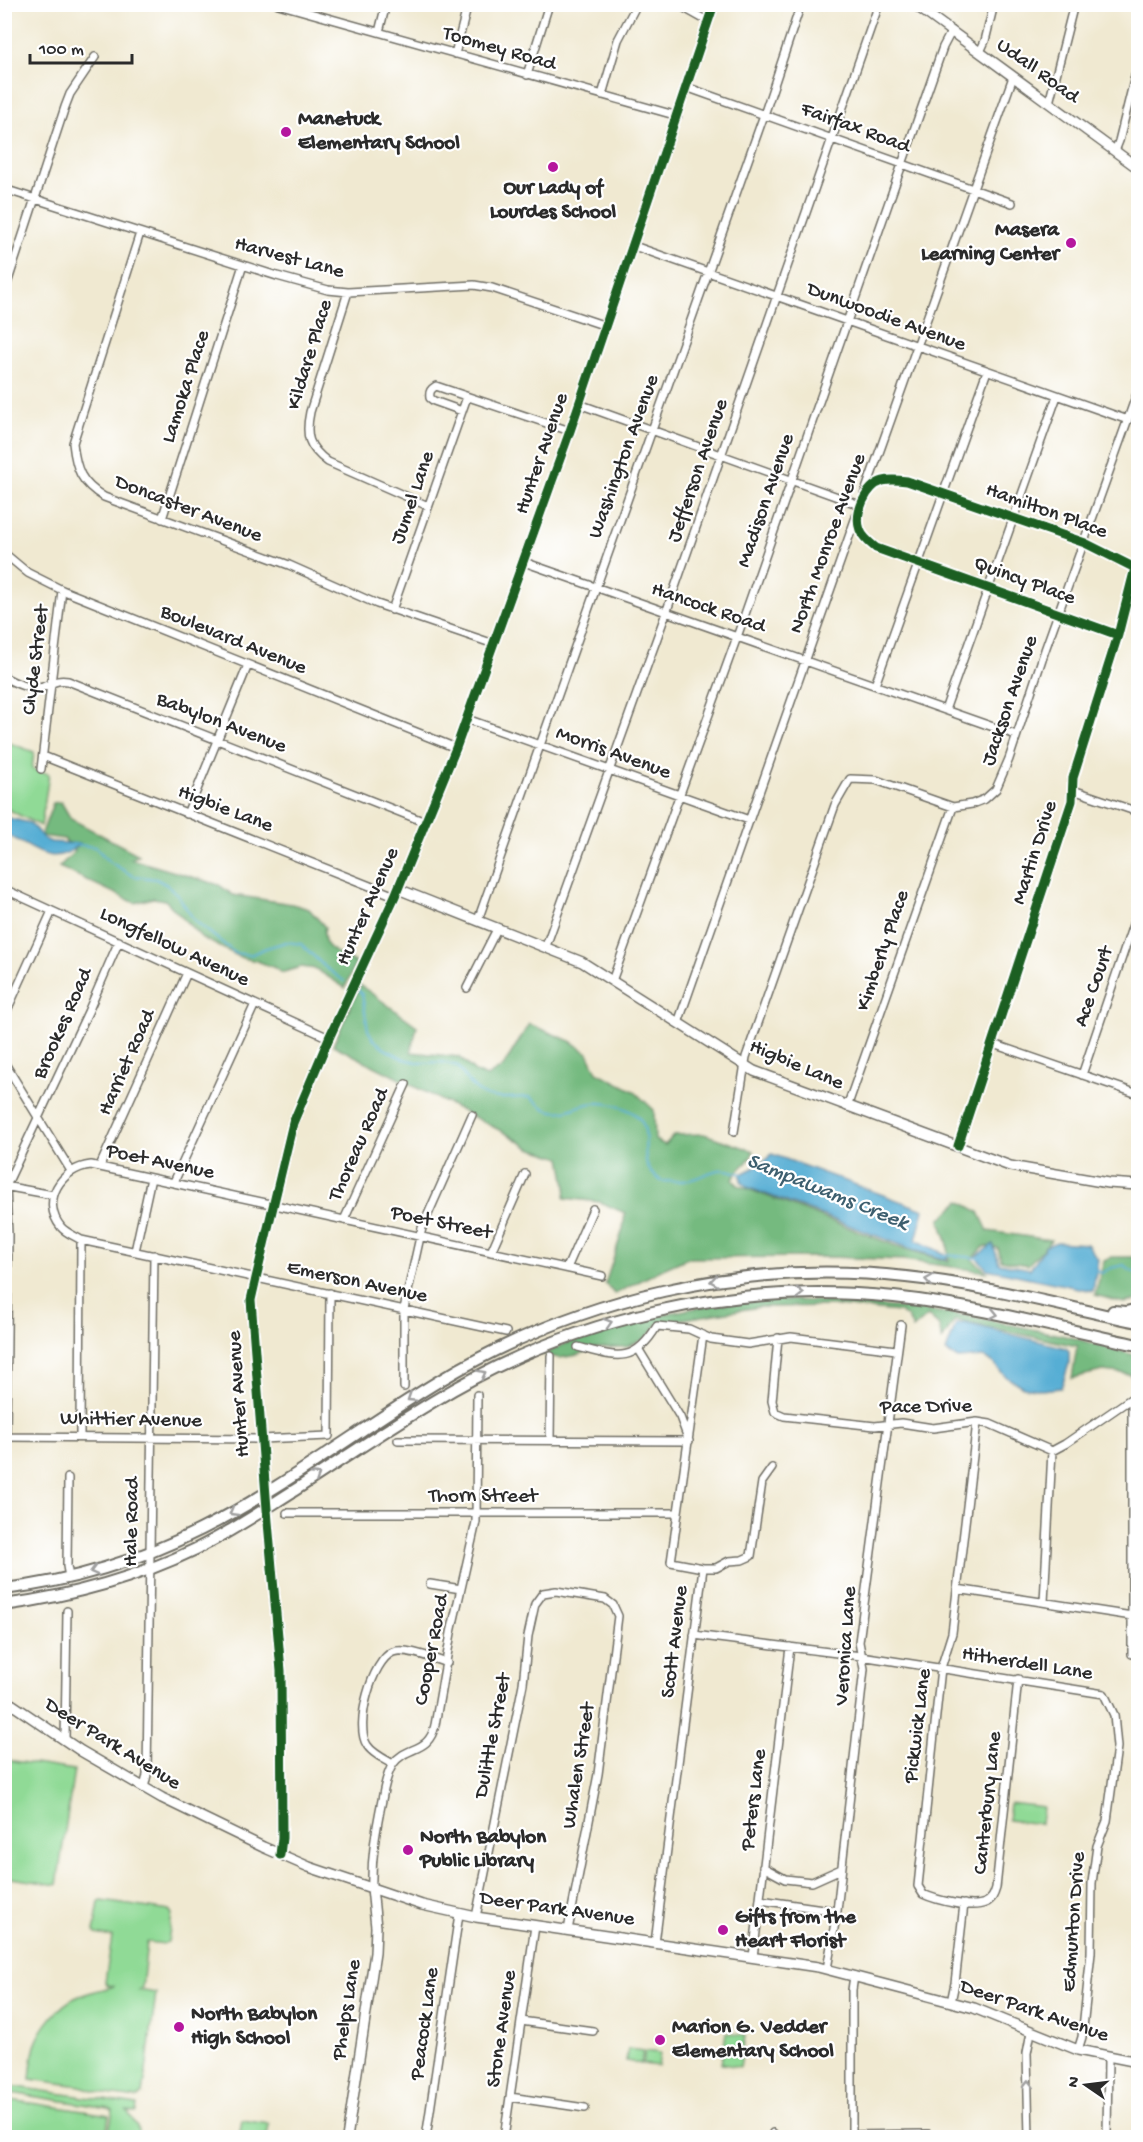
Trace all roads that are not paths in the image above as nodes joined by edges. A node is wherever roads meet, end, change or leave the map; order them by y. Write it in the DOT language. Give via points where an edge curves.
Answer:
graph roads {
  1 [pos="278,4"];
  2 [pos="386,4"];
  3 [pos="468,4"];
  4 [pos="549,4"];
  5 [pos="637,4"];
  6 [pos="677,4"];
  7 [pos="714,4"];
  8 [pos="801,4"];
  9 [pos="879,4"];
  10 [pos="914,4"];
  11 [pos="994,4"];
  12 [pos="1074,4"];
  13 [pos="306,8"];
  14 [pos="708,22"];
  15 [pos="379,32"];
  16 [pos="951,32"];
  17 [pos="980,52"];
  18 [pos="455,54"];
  19 [pos="95,57"];
  20 [pos="1138,64"];
  21 [pos="527,75"];
  22 [pos="1013,76"];
  23 [pos="686,87"];
  24 [pos="602,95"];
  25 [pos="1049,103"];
  26 [pos="764,115"];
  27 [pos="678,116"];
  28 [pos="833,139"];
  29 [pos="1115,151"];
  30 [pos="903,164"];
  31 [pos="1138,168"];
  32 [pos="4,189"];
  33 [pos="973,189"];
  34 [pos="35,198"];
  35 [pos="1012,203"];
  36 [pos="140,233"];
  37 [pos="634,246"];
  38 [pos="243,265"];
  39 [pos="708,272"];
  40 [pos="348,292"];
  41 [pos="4,293"];
  42 [pos="778,297"];
  43 [pos="847,322"];
  44 [pos="606,326"];
  45 [pos="917,347"];
  46 [pos="987,371"];
  47 [pos="1138,391"];
  48 [pos="1057,396"];
  49 [pos="467,397"];
  50 [pos="579,404"];
  51 [pos="462,411"];
  52 [pos="1128,420"];
  53 [pos="652,430"];
  54 [pos="570,431"];
  55 [pos="722,454"];
  56 [pos="792,480"];
  57 [pos="944,494"];
  58 [pos="860,505"];
  59 [pos="428,506"];
  60 [pos="162,519"];
  61 [pos="1014,519"];
  62 [pos="1085,543"];
  63 [pos="4,553"];
  64 [pos="524,561"];
  65 [pos="918,564"];
  66 [pos="1135,567"];
  67 [pos="596,587"];
  68 [pos="989,589"];
  69 [pos="62,590"];
  70 [pos="392,610"];
  71 [pos="666,613"];
  72 [pos="1059,614"];
  73 [pos="1118,635"];
  74 [pos="737,637"];
  75 [pos="494,644"];
  76 [pos="806,660"];
  77 [pos="248,665"];
  78 [pos="4,677"];
  79 [pos="51,682"];
  80 [pos="875,685"];
  81 [pos="945,710"];
  82 [pos="467,719"];
  83 [pos="1016,735"];
  84 [pos="218,740"];
  85 [pos="539,745"];
  86 [pos="456,747"];
  87 [pos="43,756"];
  88 [pos="41,769"];
  89 [pos="609,770"];
  90 [pos="1073,790"];
  91 [pos="679,796"];
  92 [pos="953,807"];
  93 [pos="1138,812"];
  94 [pos="188,814"];
  95 [pos="749,820"];
  96 [pos="425,822"];
  97 [pos="4,889"];
  98 [pos="396,892"];
  99 [pos="1138,910"];
  100 [pos="52,911"];
  101 [pos="478,920"];
  102 [pos="497,929"];
  103 [pos="119,941"];
  104 [pos="546,946"];
  105 [pos="187,973"];
  106 [pos="612,981"];
  107 [pos="466,988"];
  108 [pos="255,1004"];
  109 [pos="4,1017"];
  110 [pos="678,1023"];
  111 [pos="329,1038"];
  112 [pos="993,1044"];
  113 [pos="4,1062"];
  114 [pos="745,1067"];
  115 [pos="1082,1075"];
  116 [pos="406,1084"];
  117 [pos="1138,1094"];
  118 [pos="847,1107"];
  119 [pos="472,1115"];
  120 [pos="39,1118"];
  121 [pos="734,1132"];
  122 [pos="958,1146"];
  123 [pos="100,1166"];
  124 [pos="71,1171"];
  125 [pos="525,1174"];
  126 [pos="151,1178"];
  127 [pos="174,1182"];
  128 [pos="1138,1185"];
  129 [pos="5,1186"];
  130 [pos="53,1195"];
  131 [pos="274,1204"];
  132 [pos="592,1209"];
  133 [pos="344,1220"];
  134 [pos="420,1236"];
  135 [pos="81,1240"];
  136 [pos="135,1251"];
  137 [pos="491,1252"];
  138 [pos="154,1255"];
  139 [pos="567,1268"];
  140 [pos="602,1276"];
  141 [pos="256,1278"];
  142 [pos="330,1293"];
  143 [pos="1065,1307"];
  144 [pos="404,1309"];
  145 [pos="1138,1309"];
  146 [pos="1138,1322"];
  147 [pos="901,1325"];
  148 [pos="506,1332"];
  149 [pos="703,1335"];
  150 [pos="778,1338"];
  151 [pos="1107,1338"];
  152 [pos="1138,1345"];
  153 [pos="578,1347"];
  154 [pos="639,1350"];
  155 [pos="896,1350"];
  156 [pos="1138,1350"];
  157 [pos="551,1356"];
  158 [pos="404,1387"];
  159 [pos="477,1395"];
  160 [pos="977,1422"];
  161 [pos="887,1425"];
  162 [pos="5,1437"];
  163 [pos="80,1437"];
  164 [pos="151,1438"];
  165 [pos="261,1439"];
  166 [pos="398,1440"];
  167 [pos="477,1440"];
  168 [pos="550,1440"];
  169 [pos="689,1441"];
  170 [pos="1052,1451"];
  171 [pos="772,1468"];
  172 [pos="1136,1476"];
  173 [pos="68,1478"];
  174 [pos="265,1492"];
  175 [pos="267,1508"];
  176 [pos="287,1513"];
  177 [pos="678,1513"];
  178 [pos="476,1514"];
  179 [pos="149,1553"];
  180 [pos="703,1568"];
  181 [pos="149,1569"];
  182 [pos="69,1577"];
  183 [pos="430,1584"];
  184 [pos="4,1589"];
  185 [pos="461,1589"];
  186 [pos="957,1589"];
  187 [pos="538,1598"];
  188 [pos="1044,1602"];
  189 [pos="4,1605"];
  190 [pos="67,1611"];
  191 [pos="1132,1616"];
  192 [pos="694,1635"];
  193 [pos="790,1647"];
  194 [pos="1132,1654"];
  195 [pos="861,1656"];
  196 [pos="447,1663"];
  197 [pos="941,1668"];
  198 [pos="1018,1680"];
  199 [pos="1104,1694"];
  200 [pos="4,1698"];
  201 [pos="65,1740"];
  202 [pos="393,1764"];
  203 [pos="144,1788"];
  204 [pos="280,1855"];
  205 [pos="764,1867"];
  206 [pos="841,1869"];
  207 [pos="372,1888"];
  208 [pos="759,1900"];
  209 [pos="964,1904"];
  210 [pos="837,1911"];
  211 [pos="459,1914"];
  212 [pos="476,1917"];
  213 [pos="535,1926"];
  214 [pos="568,1930"];
  215 [pos="655,1942"];
  216 [pos="753,1957"];
  217 [pos="827,1969"];
  218 [pos="854,1976"];
  219 [pos="951,2002"];
  220 [pos="521,2021"];
  221 [pos="593,2031"];
  222 [pos="1031,2032"];
  223 [pos="1078,2050"];
  224 [pos="1108,2058"];
  225 [pos="1138,2062"];
  226 [pos="510,2097"];
  227 [pos="585,2108"];
  228 [pos="928,2134"];
  229 [pos="852,2136"];
  230 [pos="346,2138"];
  231 [pos="426,2138"];
  232 [pos="504,2138"];
  233 [pos="1029,2138"];
  234 [pos="1107,2138"];
  1 -- 13 [label="street, Toomey Road"];
  2 -- 15 [label="street"];
  3 -- 18 [label="street"];
  4 -- 21 [label="street"];
  5 -- 24 [label="street" via="618,40"];
  6 -- 14 [label="street"];
  7 -- 14 [label="street, Hunter Avenue"];
  8 -- 26 [label="street, Washington Avenue"];
  9 -- 28 [label="street, Jefferson Avenue"];
  10 -- 16 [label="street, Udall Road"];
  11 -- 17 [label="street"];
  12 -- 25 [label="street"];
  13 -- 15 [label="street, Toomey Road"];
  14 -- 23 [label="street, Hunter Avenue"];
  15 -- 18 [label="street, Toomey Road"];
  16 -- 17 [label="street, Udall Road"];
  16 -- 30 [label="street, Madison Avenue"];
  17 -- 22 [label="street, Udall Road"];
  18 -- 21 [label="street, Toomey Road"];
  19 -- 34 [label="street" via="70,94"];
  20 -- 29 [label="street"];
  21 -- 24 [label="street, Toomey Road"];
  22 -- 25 [label="street, Udall Road"];
  22 -- 33 [label="street, North Monroe Avenue"];
  23 -- 26 [label="street, Fairfax Road"];
  23 -- 27 [label="street, Hunter Avenue"];
  24 -- 27 [label="street, Toomey Road"];
  25 -- 29 [label="street, Udall Road"];
  26 -- 28 [label="street, Fairfax Road"];
  26 -- 39 [label="street, Washington Avenue"];
  27 -- 37 [label="street, Hunter Avenue"];
  28 -- 30 [label="street, Fairfax Road"];
  28 -- 42 [label="street, Jefferson Avenue"];
  29 -- 31 [label="street, Udall Road"];
  30 -- 33 [label="street, Fairfax Road"];
  30 -- 43 [label="street, Madison Avenue"];
  32 -- 34 [label="street, Harvest Lane"];
  33 -- 35 [label="street, Fairfax Road"];
  33 -- 45 [label="street, North Monroe Avenue"];
  34 -- 36 [label="street, Harvest Lane"];
  34 -- 41 [label="street"];
  36 -- 38 [label="street, Harvest Lane"];
  36 -- 60 [label="street, Doncaster Avenue" via="73,443 80,474 89,488"];
  37 -- 39 [label="street, Dunwoodie Avenue"];
  37 -- 44 [label="street, Hunter Avenue"];
  38 -- 40 [label="street, Harvest Lane" via="328,290"];
  38 -- 60 [label="street, Lamoka Place"];
  39 -- 42 [label="street, Dunwoodie Avenue"];
  39 -- 53 [label="street, Washington Avenue"];
  40 -- 44 [label="street, Harvest Lane" via="474,285"];
  40 -- 59 [label="street, Kildare Place" via="307,428 309,441 328,462"];
  42 -- 43 [label="street, Dunwoodie Avenue"];
  42 -- 55 [label="street, Jefferson Avenue"];
  43 -- 45 [label="street, Dunwoodie Avenue"];
  43 -- 56 [label="street, Madison Avenue"];
  44 -- 50 [label="street, Hunter Avenue"];
  45 -- 46 [label="street, Dunwoodie Avenue"];
  45 -- 58 [label="street, North Monroe Avenue"];
  46 -- 48 [label="street, Dunwoodie Avenue"];
  46 -- 57 [label="street"];
  47 -- 52 [label="street, Jackson Avenue"];
  48 -- 52 [label="street, Dunwoodie Avenue"];
  48 -- 61 [label="street"];
  49 -- 51 [label="street, Jumel Lane"];
  49 -- 51 [label="street" via="436,386 430,393 434,401"];
  49 -- 54 [label="street"];
  50 -- 53 [label="street"];
  50 -- 54 [label="street, Hunter Avenue"];
  51 -- 59 [label="street, Jumel Lane"];
  52 -- 62 [label="street, Jackson Avenue"];
  53 -- 55 [label="street"];
  53 -- 67 [label="street, Washington Avenue"];
  54 -- 64 [label="street, Hunter Avenue"];
  55 -- 56 [label="street"];
  55 -- 71 [label="street, Jefferson Avenue"];
  56 -- 58 [label="street"];
  56 -- 74 [label="street, Madison Avenue"];
  57 -- 58 [label="street" via="895,479 875,484"];
  57 -- 61 [label="street, Hamilton Place"];
  57 -- 65 [label="street"];
  58 -- 65 [label="street" via="859,528 865,538 876,548"];
  58 -- 76 [label="street, North Monroe Avenue"];
  59 -- 70 [label="street, Jumel Lane"];
  60 -- 70 [label="street, Doncaster Avenue" via="289,565"];
  61 -- 62 [label="street, Hamilton Place"];
  61 -- 68 [label="street"];
  62 -- 66 [label="street, Hamilton Place"];
  62 -- 72 [label="street, Jackson Avenue"];
  63 -- 69 [label="street, Boulevard Avenue" via="28,573"];
  64 -- 67 [label="street, Hancock Road"];
  64 -- 75 [label="street, Hunter Avenue"];
  65 -- 68 [label="street, Quincy Place"];
  65 -- 80 [label="street"];
  66 -- 73 [label="street, Martin Drive"];
  67 -- 71 [label="street, Hancock Road"];
  67 -- 85 [label="street, Washington Avenue"];
  68 -- 72 [label="street, Quincy Place"];
  68 -- 81 [label="street"];
  69 -- 77 [label="street, Boulevard Avenue"];
  69 -- 79 [label="street, Clyde Street"];
  70 -- 75 [label="street, Doncaster Avenue"];
  71 -- 74 [label="street, Hancock Road"];
  71 -- 89 [label="street, Jefferson Avenue"];
  72 -- 73 [label="street, Quincy Place"];
  72 -- 83 [label="street, Jackson Avenue"];
  73 -- 90 [label="street, Martin Drive" via="1073,778"];
  74 -- 76 [label="street, Hancock Road"];
  74 -- 91 [label="street, Madison Avenue"];
  75 -- 82 [label="street, Hunter Avenue"];
  76 -- 80 [label="street, Hancock Road"];
  76 -- 95 [label="street, North Monroe Avenue"];
  77 -- 84 [label="street"];
  77 -- 86 [label="street, Boulevard Avenue"];
  78 -- 79 [label="street, Babylon Avenue" via="29,687 41,688"];
  79 -- 84 [label="street, Babylon Avenue" via="68,681"];
  79 -- 87 [label="street, Clyde Street"];
  80 -- 81 [label="street, Hancock Road"];
  81 -- 83 [label="street, Hancock Road"];
  82 -- 85 [label="street, Morris Avenue"];
  82 -- 86 [label="street, Hunter Avenue"];
  83 -- 92 [label="street, Jackson Avenue" via="996,789 972,804"];
  84 -- 94 [label="street"];
  84 -- 96 [label="street, Babylon Avenue"];
  85 -- 89 [label="street, Morris Avenue"];
  85 -- 101 [label="street, Washington Avenue"];
  86 -- 96 [label="street, Hunter Avenue"];
  87 -- 88 [label="street, Clyde Street"];
  87 -- 94 [label="street, Higbie Lane"];
  89 -- 91 [label="street, Morris Avenue"];
  89 -- 104 [label="street, Jefferson Avenue"];
  90 -- 93 [label="street"];
  90 -- 112 [label="street, Martin Drive"];
  91 -- 95 [label="street, Morris Avenue"];
  91 -- 106 [label="street, Madison Avenue"];
  92 -- 114 [label="street" via="876,780 850,779 835,805"];
  92 -- 118 [label="street, Kimberly Place"];
  94 -- 98 [label="street, Higbie Lane"];
  95 -- 110 [label="street, North Monroe Avenue"];
  96 -- 98 [label="street, Hunter Avenue"];
  97 -- 100 [label="street, Longfellow Avenue"];
  98 -- 101 [label="street, Higbie Lane"];
  98 -- 111 [label="street, Hunter Avenue"];
  99 -- 115 [label="street, Ace Court"];
  100 -- 103 [label="street, Longfellow Avenue"];
  100 -- 109 [label="street"];
  101 -- 102 [label="street, Higbie Lane"];
  102 -- 104 [label="street, Higbie Lane"];
  102 -- 107 [label="street"];
  103 -- 105 [label="street, Longfellow Avenue"];
  103 -- 120 [label="street, Brookes Road"];
  104 -- 106 [label="street, Higbie Lane"];
  105 -- 108 [label="street, Longfellow Avenue"];
  105 -- 123 [label="street, Harriet Road"];
  106 -- 110 [label="street, Higbie Lane"];
  108 -- 111 [label="street, Longfellow Avenue"];
  108 -- 127 [label="street"];
  110 -- 114 [label="street, Higbie Lane"];
  111 -- 131 [label="street, Hunter Avenue" via="293,1123"];
  112 -- 115 [label="street"];
  112 -- 122 [label="street, Martin Drive"];
  113 -- 120 [label="street"];
  114 -- 118 [label="street, Higbie Lane"];
  114 -- 121 [label="street"];
  115 -- 117 [label="street"];
  116 -- 133 [label="street, Thoreau Road"];
  118 -- 122 [label="street, Higbie Lane"];
  119 -- 134 [label="street"];
  120 -- 124 [label="street"];
  120 -- 129 [label="street, Brookes Road"];
  122 -- 128 [label="street, Higbie Lane" via="1016,1168"];
  123 -- 124 [label="street, Poet Avenue"];
  123 -- 126 [label="street, Poet Avenue"];
  124 -- 130 [label="street" via="60,1180"];
  125 -- 137 [label="street"];
  126 -- 127 [label="street, Poet Avenue"];
  126 -- 136 [label="street"];
  127 -- 131 [label="street, Poet Avenue"];
  129 -- 130 [label="street"];
  129 -- 162 [label="street, Brookes Road"];
  130 -- 135 [label="street, Emerson Avenue" via="53,1211 62,1229"];
  131 -- 133 [label="street, Poet Street"];
  131 -- 141 [label="street, Hunter Avenue"];
  132 -- 139 [label="street"];
  133 -- 134 [label="street, Poet Street"];
  134 -- 137 [label="street, Poet Street"];
  134 -- 144 [label="street"];
  135 -- 136 [label="street, Emerson Avenue"];
  135 -- 163 [label="street"];
  136 -- 138 [label="street, Emerson Avenue"];
  137 -- 139 [label="street, Poet Street"];
  138 -- 141 [label="street, Emerson Avenue"];
  138 -- 164 [label="street, Hale Road"];
  139 -- 140 [label="street, Poet Street"];
  141 -- 142 [label="street, Emerson Avenue"];
  141 -- 165 [label="street, Hunter Avenue" via="251,1300"];
  142 -- 144 [label="street, Emerson Avenue"];
  142 -- 165 [label="street, Whittier Avenue" via="329,1436"];
  143 -- 145 [label="main road" via="1125,1312"];
  143 -- 146 [label="main road"];
  143 -- 174 [label="main road, one-way" via="935,1281 832,1272 730,1279 647,1294 556,1323 489,1353"];
  144 -- 148 [label="street, Emerson Avenue"];
  144 -- 158 [label="street"];
  147 -- 155 [label="street, Veronica Lane"];
  149 -- 150 [label="street" via="711,1340 748,1344"];
  149 -- 154 [label="street" via="689,1329 657,1326"];
  149 -- 169 [label="street, Scott Avenue"];
  150 -- 155 [label="street"];
  150 -- 161 [label="street, Pace Drive" via="772,1401 775,1412"];
  151 -- 152 [label="main road"];
  151 -- 156 [label="main road"];
  175 -- 151 [label="main road, one-way" via="419,1410 501,1364 593,1328 684,1305 776,1294 889,1296"];
  153 -- 154 [label="street" via="619,1355"];
  154 -- 169 [label="street" via="680,1417"];
  155 -- 161 [label="street, Veronica Lane"];
  157 -- 168 [label="street"];
  159 -- 167 [label="street, Cooper Road"];
  160 -- 161 [label="street, Pace Drive" via="933,1428"];
  160 -- 170 [label="street, Pace Drive"];
  160 -- 186 [label="street, Pickwick Lane"];
  161 -- 195 [label="street, Veronica Lane" via="859,1642"];
  162 -- 163 [label="street, Whittier Avenue"];
  163 -- 164 [label="street, Whittier Avenue"];
  164 -- 165 [label="street, Whittier Avenue"];
  164 -- 179 [label="street, Hale Road"];
  165 -- 174 [label="street, Hunter Avenue"];
  166 -- 167 [label="street"];
  167 -- 168 [label="street"];
  167 -- 178 [label="street, Cooper Road"];
  168 -- 169 [label="street"];
  169 -- 177 [label="street, Scott Avenue"];
  170 -- 172 [label="street" via="1132,1398"];
  170 -- 188 [label="street"];
  171 -- 180 [label="street" via="762,1482 751,1556 716,1568"];
  172 -- 191 [label="street"];
  173 -- 182 [label="street"];
  174 -- 175 [label="street, Hunter Avenue"];
  174 -- 179 [label="main road, one-way" via="214,1523"];
  175 -- 181 [label="main road" via="210,1542"];
  175 -- 204 [label="street, Hunter Avenue" via="282,1683"];
  176 -- 178 [label="street, Thorn Street"];
  177 -- 178 [label="street, Thorn Street"];
  177 -- 180 [label="street, Scott Avenue" via="671,1562"];
  178 -- 185 [label="street, Cooper Road"];
  179 -- 181 [label="street, Hale Road"];
  179 -- 182 [label="main road, one-way"];
  180 -- 192 [label="street, Scott Avenue"];
  181 -- 189 [label="main road" via="88,1589"];
  181 -- 203 [label="street, Hale Road"];
  182 -- 184 [label="main road"];
  183 -- 185 [label="street"];
  185 -- 196 [label="street, Cooper Road"];
  186 -- 188 [label="street"];
  186 -- 197 [label="street, Pickwick Lane" via="952,1633"];
  187 -- 212 [label="street, Dulittle Street"];
  187 -- 214 [label="street, Whalen Street" via="556,1591 602,1598 617,1613 598,1774"];
  188 -- 191 [label="street"];
  190 -- 201 [label="street"];
  191 -- 194 [label="street"];
  192 -- 193 [label="street, Hitherdell Lane"];
  192 -- 215 [label="street, Scott Avenue"];
  193 -- 195 [label="street, Hitherdell Lane"];
  193 -- 205 [label="street, Peters Lane"];
  195 -- 197 [label="street, Hitherdell Lane"];
  195 -- 206 [label="street, Veronica Lane" via="864,1669"];
  196 -- 202 [label="street, Cooper Road" via="431,1737"];
  196 -- 202 [label="street" via="403,1650 382,1662 366,1699 364,1739 370,1749"];
  197 -- 198 [label="street, Hitherdell Lane"];
  197 -- 209 [label="street, Pickwick Lane" via="918,1886 932,1898"];
  198 -- 199 [label="street, Hitherdell Lane"];
  198 -- 209 [label="street, Canterbury Lane" via="996,1888 985,1904"];
  199 -- 223 [label="street, Edmunton Drive" via="1114,1715 1117,1747 1107,1821 1095,1860 1091,1953"];
  200 -- 201 [label="street, Deer Park Avenue"];
  201 -- 203 [label="street, Deer Park Avenue"];
  202 -- 207 [label="street" via="386,1780 373,1846"];
  203 -- 204 [label="street, Deer Park Avenue"];
  204 -- 207 [label="street, Deer Park Avenue"];
  205 -- 206 [label="street" via="785,1879 812,1882"];
  205 -- 208 [label="street, Peters Lane"];
  206 -- 210 [label="street, Veronica Lane"];
  207 -- 211 [label="street, Deer Park Avenue"];
  207 -- 230 [label="street, Phelps Lane" via="375,1953"];
  208 -- 210 [label="street"];
  208 -- 216 [label="street, Peters Lane"];
  209 -- 219 [label="street"];
  210 -- 217 [label="street, Veronica Lane"];
  211 -- 212 [label="street, Deer Park Avenue"];
  211 -- 231 [label="street, Peacock Lane"];
  212 -- 213 [label="street, Deer Park Avenue"];
  213 -- 214 [label="street, Deer Park Avenue"];
  213 -- 220 [label="street, Stone Avenue"];
  214 -- 215 [label="street, Deer Park Avenue"];
  215 -- 216 [label="street, Deer Park Avenue"];
  216 -- 217 [label="street, Deer Park Avenue"];
  217 -- 218 [label="street, Deer Park Avenue"];
  218 -- 219 [label="street, Deer Park Avenue"];
  218 -- 229 [label="street"];
  219 -- 222 [label="street, Deer Park Avenue"];
  220 -- 221 [label="street"];
  220 -- 226 [label="street, Stone Avenue"];
  222 -- 223 [label="street, Deer Park Avenue"];
  233 -- 222 [label="street, one-way"];
  223 -- 224 [label="street, Deer Park Avenue"];
  224 -- 225 [label="street, Deer Park Avenue"];
  224 -- 234 [label="street"];
  226 -- 227 [label="street"];
  226 -- 232 [label="street, Stone Avenue"];
  228 -- 229 [label="street"];
}
